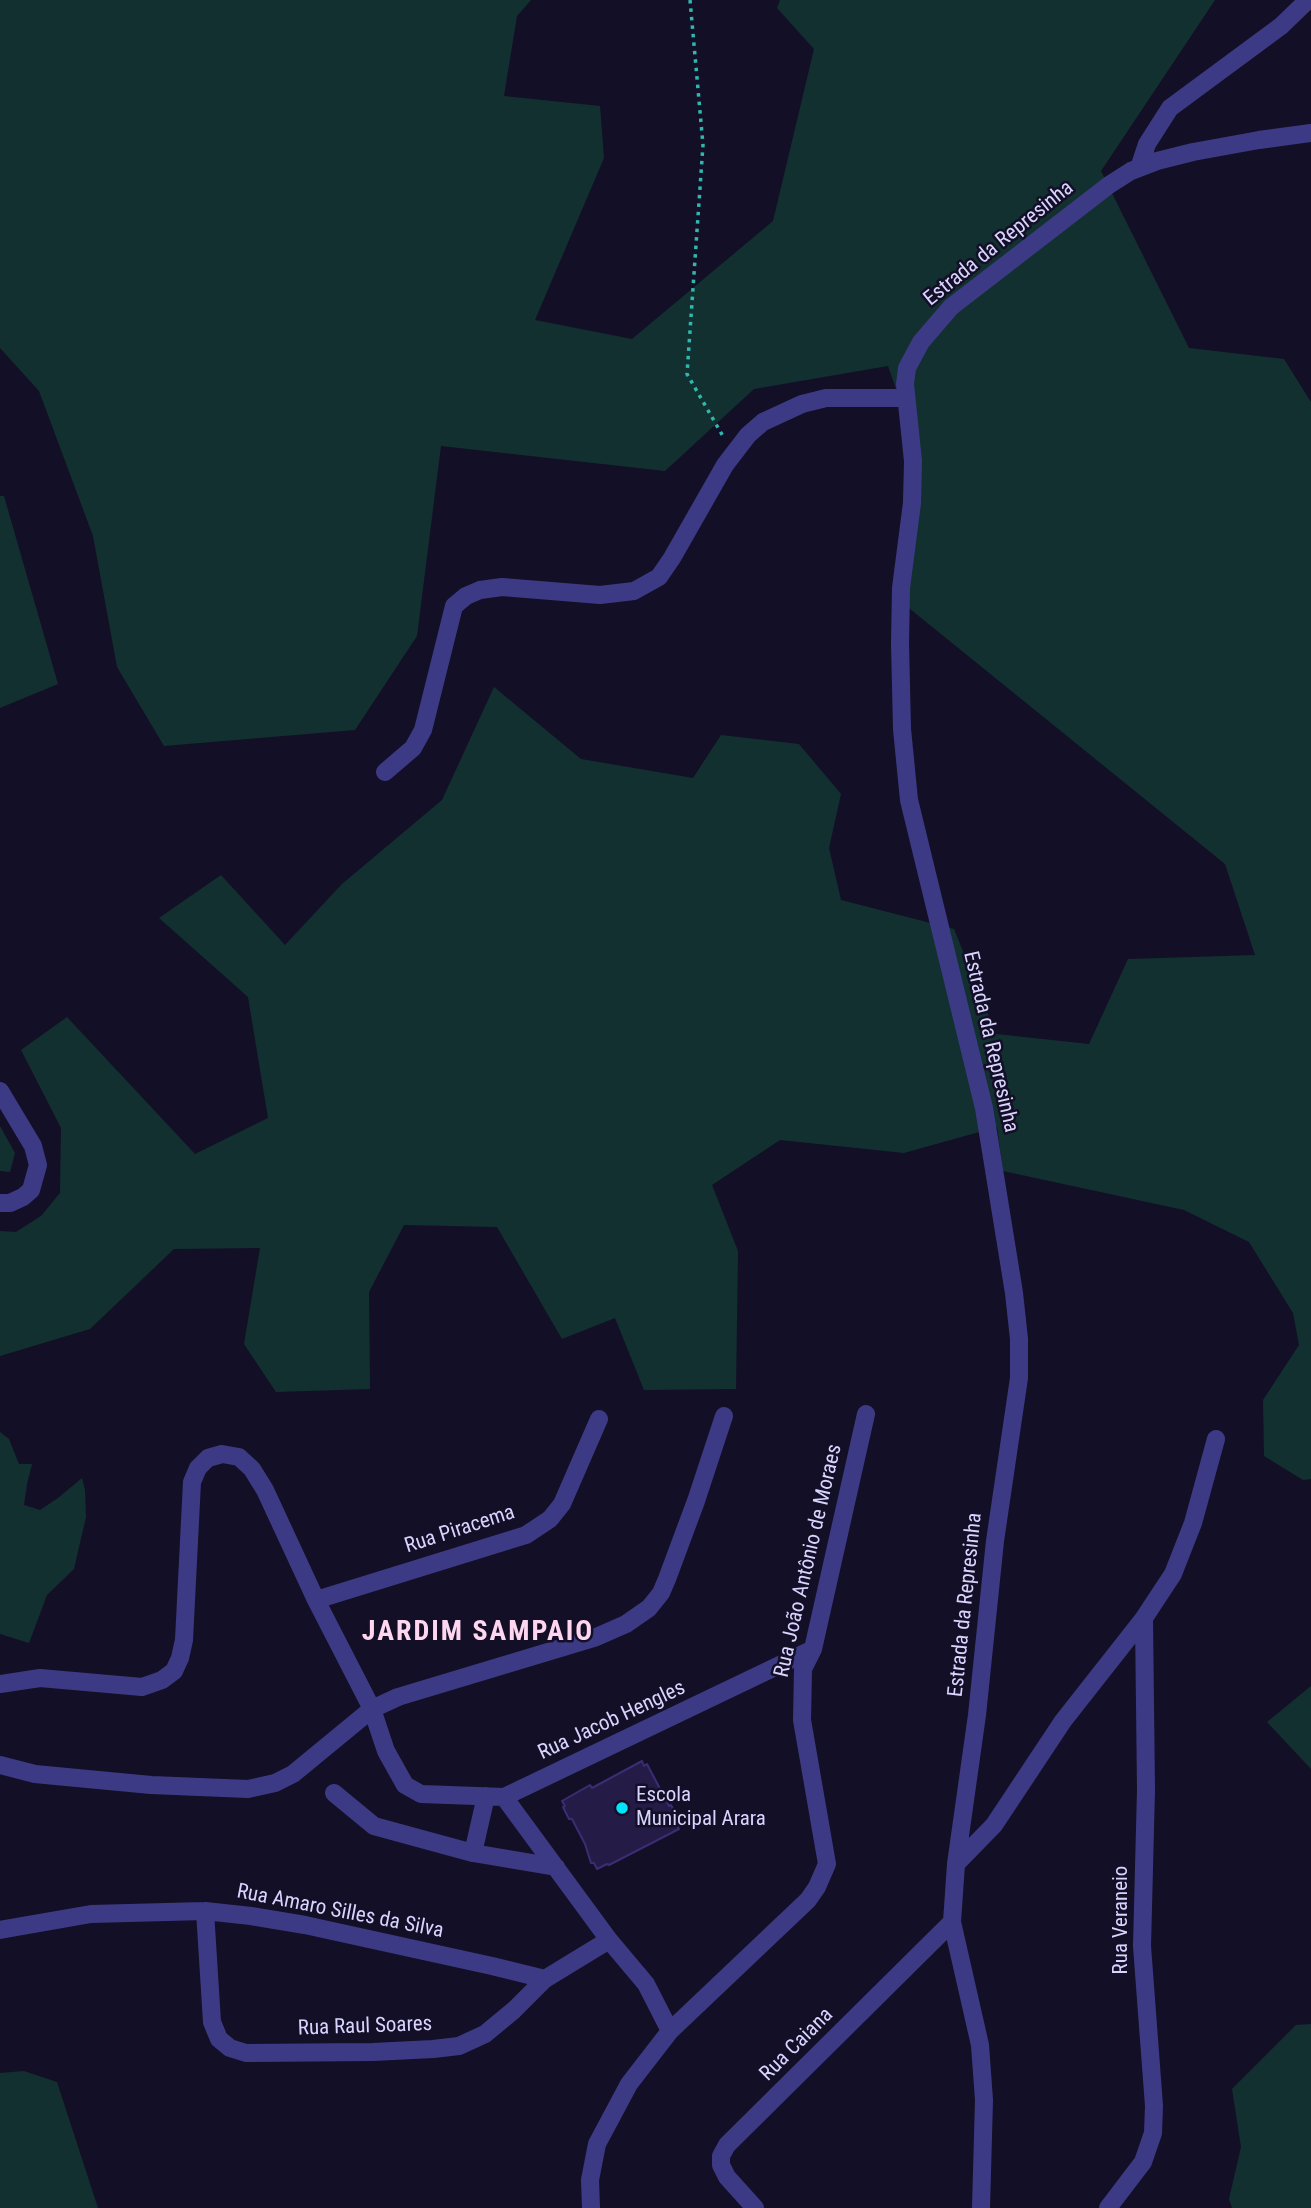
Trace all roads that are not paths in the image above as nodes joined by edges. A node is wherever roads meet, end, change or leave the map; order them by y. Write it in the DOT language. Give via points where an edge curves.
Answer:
graph roads {
  1 [pos="1308,0"];
  2 [pos="1311,133"];
  3 [pos="1139,168"];
  4 [pos="906,398"];
  5 [pos="385,772"];
  6 [pos="0,1091"];
  7 [pos="0,1203"];
  8 [pos="866,1414"];
  9 [pos="724,1416"];
  10 [pos="599,1419"];
  11 [pos="1216,1439"];
  12 [pos="316,1600"];
  13 [pos="1144,1619"];
  14 [pos="813,1649"];
  15 [pos="0,1684"];
  16 [pos="372,1709"];
  17 [pos="0,1765"];
  18 [pos="334,1793"];
  19 [pos="486,1796"];
  20 [pos="505,1797"];
  21 [pos="473,1853"];
  22 [pos="956,1864"];
  23 [pos="556,1867"];
  24 [pos="205,1911"];
  25 [pos="952,1922"];
  26 [pos="0,1930"];
  27 [pos="609,1940"];
  28 [pos="545,1979"];
  29 [pos="670,2031"];
  30 [pos="591,2208"];
  31 [pos="755,2208"];
  32 [pos="981,2208"];
  33 [pos="1108,2208"];
  1 -- 3 [label="street" via="1281,26 1170,108 1147,144"];
  2 -- 3 [label="street, Estrada da Represinha" via="1193,152"];
  3 -- 4 [label="street, Estrada da Represinha" via="1109,185 951,307 921,342 907,368"];
  4 -- 5 [label="street" via="826,398 763,422 733,454 659,577 634,591 600,595 502,587 466,596 454,606 423,730 413,748"];
  4 -- 22 [label="street, Estrada da Represinha" via="912,503 901,588 900,643 909,800 984,1108 1019,1339 1019,1378"];
  6 -- 7 [label="street" via="33,1146 38,1165 31,1190 10,1203"];
  8 -- 14 [label="street, Rua João Antônio de Moraes"];
  9 -- 16 [label="street" via="667,1579 649,1608 594,1638 426,1688"];
  10 -- 12 [label="street, Rua Piracema" via="562,1504 550,1519 526,1535"];
  11 -- 13 [label="street" via="1173,1574"];
  12 -- 15 [label="street" via="252,1469 239,1457 222,1454 208,1458 192,1482 184,1640 174,1671 142,1687 40,1678"];
  12 -- 16 [label="street"];
  13 -- 22 [label="street" via="1063,1721 994,1825"];
  13 -- 33 [label="street, Rua Veraneio" via="1142,1946 1153,2133 1143,2162"];
  14 -- 20 [label="street, Rua Jacob Hengles"];
  14 -- 29 [label="street, Rua João Antônio de Moraes" via="803,1669 802,1720 826,1853 823,1876 808,1900"];
  16 -- 17 [label="street" via="293,1774 248,1789 35,1774"];
  16 -- 19 [label="street, Rua Jacob Hengles" via="386,1751 405,1785 435,1796"];
  18 -- 21 [label="street" via="374,1826"];
  19 -- 20 [label="street, Rua Jacob Hengles"];
  19 -- 21 [label="street"];
  20 -- 23 [label="street"];
  21 -- 23 [label="street"];
  22 -- 25 [label="street, Estrada da Represinha"];
  23 -- 27 [label="street"];
  24 -- 26 [label="street, Rua Amaro Silles da Silva" via="91,1914"];
  24 -- 28 [label="street, Rua Amaro Silles da Silva" via="305,1925"];
  24 -- 28 [label="street, Rua Raul Soares" via="212,2022 219,2039 247,2053 459,2046 485,2034"];
  25 -- 31 [label="street, Rua Caiana" via="727,2145 721,2165"];
  25 -- 32 [label="street, Estrada da Represinha" via="980,2045 984,2100"];
  27 -- 28 [label="street, Rua Raul Soares"];
  27 -- 29 [label="street" via="646,1984"];
  29 -- 30 [label="street, Rua João Antônio de Moraes" via="629,2084 597,2144 590,2180"];
}
